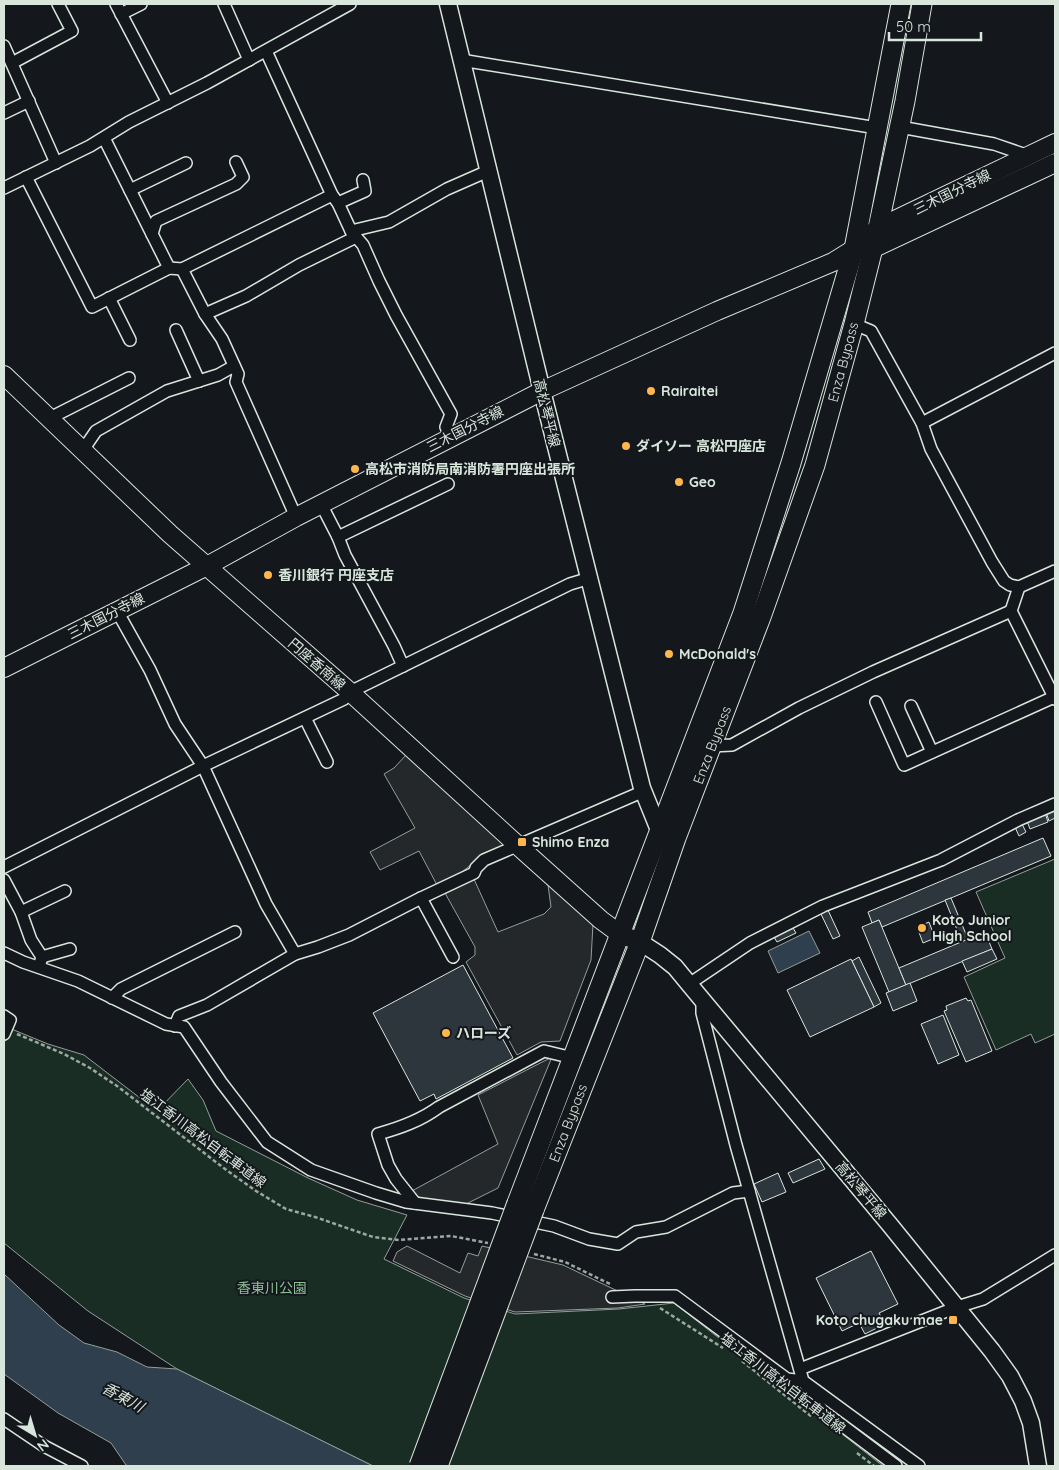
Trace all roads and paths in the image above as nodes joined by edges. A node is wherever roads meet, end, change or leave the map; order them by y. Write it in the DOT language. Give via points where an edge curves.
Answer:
graph roads {
  1 [pos="58,4"];
  2 [pos="141,4"];
  3 [pos="224,4"];
  4 [pos="350,4"];
  5 [pos="448,4"];
  6 [pos="901,4"];
  7 [pos="922,4"];
  8 [pos="119,9"];
  9 [pos="4,46"];
  10 [pos="266,50"];
  11 [pos="249,60"];
  12 [pos="461,60"];
  13 [pos="12,63"];
  14 [pos="29,101"];
  15 [pos="168,103"];
  16 [pos="4,113"];
  17 [pos="900,127"];
  18 [pos="877,128"];
  19 [pos="104,138"];
  20 [pos="1055,143"];
  21 [pos="1029,156"];
  22 [pos="236,162"];
  23 [pos="56,163"];
  24 [pos="186,163"];
  25 [pos="1055,163"];
  26 [pos="488,171"];
  27 [pos="26,177"];
  28 [pos="363,180"];
  29 [pos="4,188"];
  30 [pos="130,190"];
  31 [pos="335,199"];
  32 [pos="878,228"];
  33 [pos="152,234"];
  34 [pos="354,234"];
  35 [pos="863,249"];
  36 [pos="169,268"];
  37 [pos="182,269"];
  38 [pos="109,298"];
  39 [pos="206,314"];
  40 [pos="854,324"];
  41 [pos="176,330"];
  42 [pos="130,340"];
  43 [pos="1055,352"];
  44 [pos="234,366"];
  45 [pos="4,375"];
  46 [pos="129,378"];
  47 [pos="199,381"];
  48 [pos="542,391"];
  49 [pos="50,418"];
  50 [pos="922,424"];
  51 [pos="450,437"];
  52 [pos="83,450"];
  53 [pos="448,484"];
  54 [pos="321,504"];
  55 [pos="296,517"];
  56 [pos="338,537"];
  57 [pos="207,566"];
  58 [pos="1055,571"];
  59 [pos="590,578"];
  60 [pos="1019,587"];
  61 [pos="117,611"];
  62 [pos="1012,611"];
  63 [pos="403,666"];
  64 [pos="4,668"];
  65 [pos="350,692"];
  66 [pos="1055,698"];
  67 [pos="876,702"];
  68 [pos="911,706"];
  69 [pos="305,718"];
  70 [pos="711,746"];
  71 [pos="932,752"];
  72 [pos="327,762"];
  73 [pos="204,766"];
  74 [pos="644,791"];
  75 [pos="1055,804"];
  76 [pos="667,834"];
  77 [pos="518,846"];
  78 [pos="4,867"];
  79 [pos="4,880"];
  80 [pos="65,891"];
  81 [pos="421,898"];
  82 [pos="21,912"];
  83 [pos="235,932"];
  84 [pos="620,934"];
  85 [pos="640,942"];
  86 [pos="70,949"];
  87 [pos="4,954"];
  88 [pos="295,954"];
  89 [pos="453,957"];
  90 [pos="40,962"];
  91 [pos="689,984"];
  92 [pos="112,998"];
  93 [pos="702,999"];
  94 [pos="4,1016"];
  95 [pos="176,1026"];
  96 [pos="5,1032"];
  97 [pos="572,1058"];
  98 [pos="749,1191"];
  99 [pos="415,1203"];
  100 [pos="526,1206"];
  101 [pos="489,1243"];
  102 [pos="532,1253"];
  103 [pos="1055,1256"];
  104 [pos="635,1296"];
  105 [pos="612,1297"];
  106 [pos="957,1307"];
  107 [pos="728,1351"];
  108 [pos="736,1357"];
  109 [pos="800,1369"];
  110 [pos="803,1381"];
  111 [pos="812,1418"];
  112 [pos="4,1419"];
  113 [pos="851,1448"];
  114 [pos="82,1466"];
  115 [pos="419,1466"];
  116 [pos="438,1466"];
  117 [pos="874,1466"];
  118 [pos="896,1466"];
  119 [pos="919,1466"];
  120 [pos="1038,1466"];
  1 -- 13 [label="street" via="72,31"];
  2 -- 8 [label="street"];
  3 -- 11 [label="street"];
  4 -- 10 [label="street"];
  5 -- 12 [label="main road, 高松琴平線"];
  6 -- 18 [label="highway, Enza Bypass"];
  7 -- 17 [label="highway, Enza Bypass"];
  8 -- 15 [label="street"];
  9 -- 13 [label="street"];
  10 -- 11 [label="street"];
  10 -- 31 [label="street"];
  11 -- 15 [label="street"];
  12 -- 18 [label="street"];
  12 -- 26 [label="main road, 高松琴平線"];
  13 -- 14 [label="street"];
  14 -- 16 [label="street"];
  14 -- 23 [label="street"];
  15 -- 19 [label="street"];
  17 -- 21 [label="street" via="994,144"];
  17 -- 32 [label="highway, Enza Bypass"];
  18 -- 35 [label="highway, Enza Bypass"];
  19 -- 23 [label="street"];
  19 -- 30 [label="street"];
  20 -- 21 [label="main road, 三木国分寺線"];
  21 -- 32 [label="main road, 三木国分寺線"];
  22 -- 33 [label="street" via="243,177 236,184 156,221"];
  23 -- 27 [label="street"];
  24 -- 30 [label="street"];
  25 -- 35 [label="main road, 三木国分寺線"];
  26 -- 34 [label="street" via="447,189 389,222"];
  26 -- 48 [label="main road, 高松琴平線"];
  27 -- 29 [label="street"];
  27 -- 38 [label="street" via="92,307"];
  28 -- 31 [label="street" via="366,191"];
  30 -- 33 [label="street"];
  31 -- 34 [label="street"];
  31 -- 37 [label="street"];
  32 -- 35 [label="highway, Enza Bypass"];
  33 -- 36 [label="street"];
  34 -- 39 [label="street" via="246,296"];
  34 -- 51 [label="street" via="363,245 396,315 451,414 446,427"];
  35 -- 40 [label="highway, Enza Bypass"];
  35 -- 48 [label="main road, 三木国分寺線"];
  35 -- 76 [label="highway, Enza Bypass"];
  36 -- 37 [label="street"];
  36 -- 38 [label="street"];
  37 -- 39 [label="street"];
  38 -- 42 [label="street"];
  39 -- 44 [label="street" via="222,338"];
  40 -- 50 [label="street" via="871,331"];
  40 -- 70 [label="highway, Enza Bypass" via="815,465"];
  41 -- 47 [label="street"];
  43 -- 50 [label="street"];
  44 -- 47 [label="street"];
  44 -- 55 [label="street" via="238,374 236,382"];
  45 -- 49 [label="main road, 円座香南線"];
  46 -- 49 [label="street"];
  47 -- 52 [label="street" via="167,391 96,430"];
  48 -- 51 [label="main road, 三木国分寺線"];
  48 -- 59 [label="main road, 高松琴平線"];
  49 -- 52 [label="main road, 円座香南線"];
  50 -- 60 [label="street" via="931,449 992,562 1004,581"];
  51 -- 54 [label="main road, 三木国分寺線"];
  52 -- 57 [label="main road, 円座香南線"];
  53 -- 56 [label="street"];
  54 -- 55 [label="main road, 三木国分寺線"];
  54 -- 56 [label="street"];
  55 -- 57 [label="main road, 三木国分寺線"];
  56 -- 63 [label="street"];
  57 -- 61 [label="main road, 三木国分寺線"];
  57 -- 65 [label="main road, 円座香南線"];
  58 -- 60 [label="street"];
  59 -- 63 [label="street" via="570,584"];
  59 -- 74 [label="main road, 高松琴平線"];
  60 -- 62 [label="street"];
  61 -- 64 [label="main road, 三木国分寺線"];
  61 -- 73 [label="street" via="175,724"];
  62 -- 66 [label="street"];
  62 -- 70 [label="street" via="798,708 732,745"];
  63 -- 65 [label="street"];
  65 -- 69 [label="street" via="344,699"];
  65 -- 77 [label="main road, 円座香南線"];
  66 -- 71 [label="street"];
  67 -- 71 [label="street" via="904,765"];
  68 -- 71 [label="street"];
  69 -- 72 [label="street"];
  69 -- 73 [label="street"];
  70 -- 76 [label="highway, Enza Bypass"];
  73 -- 78 [label="street"];
  73 -- 88 [label="street" via="266,904"];
  74 -- 76 [label="main road, 高松琴平線"];
  74 -- 77 [label="street"];
  75 -- 91 [label="street" via="942,860 823,906 750,943"];
  76 -- 84 [label="highway, Enza Bypass"];
  76 -- 85 [label="highway, Enza Bypass"];
  77 -- 81 [label="street" via="484,860 474,873"];
  77 -- 84 [label="main road, 円座香南線"];
  79 -- 82 [label="street"];
  80 -- 82 [label="street"];
  81 -- 88 [label="street" via="349,935"];
  81 -- 89 [label="street"];
  82 -- 90 [label="street"];
  83 -- 92 [label="street" via="121,989"];
  84 -- 85 [label="main road, 円座香南線"];
  84 -- 97 [label="highway, Enza Bypass"];
  85 -- 91 [label="main road, 高松琴平線" via="675,967"];
  85 -- 100 [label="highway, Enza Bypass"];
  86 -- 90 [label="street"];
  87 -- 90 [label="street" via="23,962"];
  88 -- 95 [label="street" via="207,1005 179,1016"];
  90 -- 92 [label="street"];
  91 -- 93 [label="main road, 高松琴平線"];
  92 -- 95 [label="street"];
  93 -- 98 [label="street" via="702,1013"];
  93 -- 106 [label="main road, 高松琴平線"];
  94 -- 96 [label="street" via="10,1020"];
  95 -- 99 [label="street" via="184,1027 267,1142 311,1170"];
  96 -- 101 [label="path, 塩江香川高松自転車道線" via="64,1054 90,1068 225,1170 286,1209 373,1238 399,1240 451,1236"];
  97 -- 99 [label="street" via="544,1051 424,1118 378,1134 388,1165"];
  97 -- 100 [label="highway, Enza Bypass"];
  98 -- 99 [label="street" via="734,1194 666,1227 636,1232 618,1244 492,1213"];
  98 -- 109 [label="street"];
  100 -- 115 [label="highway, Enza Bypass, bridge"];
  100 -- 116 [label="highway, Enza Bypass, bridge"];
  102 -- 104 [label="path, 塩江香川高松自転車道線" via="565,1262"];
  103 -- 106 [label="street" via="983,1299"];
  104 -- 105 [label="street"];
  104 -- 107 [label="path, 塩江香川高松自転車道線"];
  104 -- 110 [label="street" via="675,1296 787,1379"];
  106 -- 109 [label="street"];
  106 -- 120 [label="main road, 高松琴平線" via="1010,1376 1023,1401 1031,1423"];
  108 -- 111 [label="path, 塩江香川高松自転車道線"];
  109 -- 110 [label="street"];
  110 -- 118 [label="street" via="823,1411"];
  110 -- 119 [label="street"];
  112 -- 114 [label="street"];
  113 -- 117 [label="path, 塩江香川高松自転車道線"];
}
